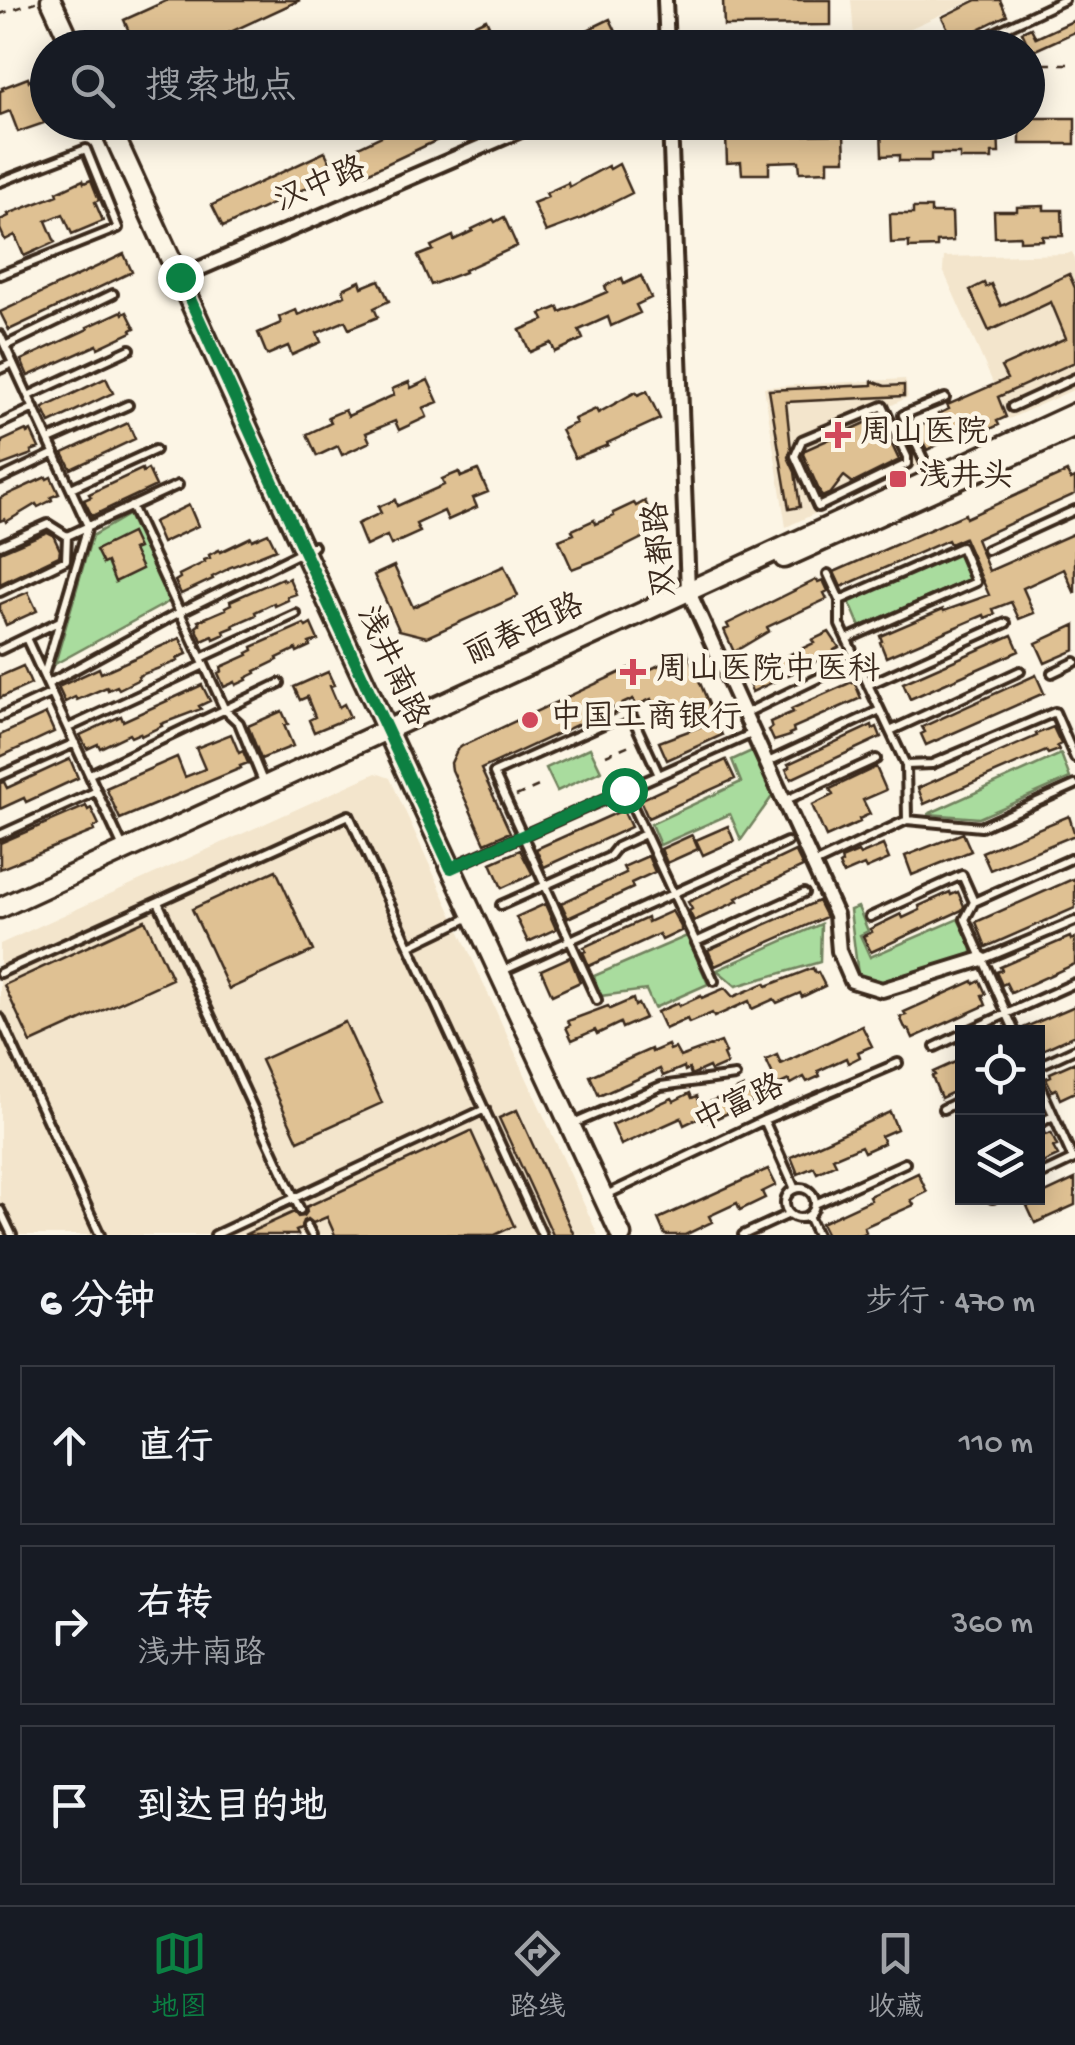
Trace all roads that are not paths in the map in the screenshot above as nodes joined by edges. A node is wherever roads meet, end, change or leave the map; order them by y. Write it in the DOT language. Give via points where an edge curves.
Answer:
graph roads {
  1 [pos="50,0"];
  2 [pos="64,0"];
  3 [pos="665,0"];
  4 [pos="1064,0"];
  5 [pos="64,30"];
  6 [pos="78,30"];
  7 [pos="666,30"];
  8 [pos="1000,30"];
  9 [pos="117,140"];
  10 [pos="128,140"];
  11 [pos="497,140"];
  12 [pos="671,140"];
  13 [pos="0,182"];
  14 [pos="0,274"];
  15 [pos="185,275"];
  16 [pos="113,294"];
  17 [pos="0,335"];
  18 [pos="5,346"];
  19 [pos="130,349"];
  20 [pos="13,363"];
  21 [pos="0,369"];
  22 [pos="1075,378"];
  23 [pos="28,396"];
  24 [pos="945,398"];
  25 [pos="128,405"];
  26 [pos="1012,407"];
  27 [pos="34,408"];
  28 [pos="1075,412"];
  29 [pos="0,424"];
  30 [pos="1075,426"];
  31 [pos="48,440"];
  32 [pos="155,450"];
  33 [pos="54,453"];
  34 [pos="931,477"];
  35 [pos="0,478"];
  36 [pos="178,485"];
  37 [pos="71,488"];
  38 [pos="847,494"];
  39 [pos="131,506"];
  40 [pos="1075,510"];
  41 [pos="855,512"];
  42 [pos="88,526"];
  43 [pos="68,536"];
  44 [pos="0,545"];
  45 [pos="309,548"];
  46 [pos="987,550"];
  47 [pos="828,574"];
  48 [pos="0,592"];
  49 [pos="690,595"];
  50 [pos="840,600"];
  51 [pos="180,612"];
  52 [pos="296,614"];
  53 [pos="60,621"];
  54 [pos="1006,623"];
  55 [pos="26,638"];
  56 [pos="847,639"];
  57 [pos="0,640"];
  58 [pos="2,649"];
  59 [pos="856,660"];
  60 [pos="203,662"];
  61 [pos="1075,662"];
  62 [pos="1020,671"];
  63 [pos="1052,672"];
  64 [pos="44,676"];
  65 [pos="280,683"];
  66 [pos="48,684"];
  67 [pos="868,685"];
  68 [pos="52,693"];
  69 [pos="225,710"];
  70 [pos="880,710"];
  71 [pos="746,713"];
  72 [pos="0,716"];
  73 [pos="68,728"];
  74 [pos="890,731"];
  75 [pos="393,732"];
  76 [pos="754,732"];
  77 [pos="75,743"];
  78 [pos="1075,758"];
  79 [pos="876,759"];
  80 [pos="768,762"];
  81 [pos="906,765"];
  82 [pos="90,774"];
  83 [pos="659,775"];
  84 [pos="0,776"];
  85 [pos="265,786"];
  86 [pos="1075,786"];
  87 [pos="624,790"];
  88 [pos="98,791"];
  89 [pos="785,801"];
  90 [pos="906,820"];
  91 [pos="645,834"];
  92 [pos="0,835"];
  93 [pos="522,836"];
  94 [pos="787,842"];
  95 [pos="125,851"];
  96 [pos="1075,857"];
  97 [pos="814,864"];
  98 [pos="455,866"];
  99 [pos="545,886"];
  100 [pos="804,893"];
  101 [pos="673,894"];
  102 [pos="158,902"];
  103 [pos="974,902"];
  104 [pos="501,906"];
  105 [pos="0,908"];
  106 [pos="477,914"];
  107 [pos="870,917"];
  108 [pos="0,919"];
  109 [pos="1075,921"];
  110 [pos="570,940"];
  111 [pos="696,942"];
  112 [pos="410,946"];
  113 [pos="982,959"];
  114 [pos="502,970"];
  115 [pos="0,973"];
  116 [pos="714,981"];
  117 [pos="1075,982"];
  118 [pos="596,1000"];
  119 [pos="1007,1014"];
  120 [pos="0,1018"];
  121 [pos="982,1025"];
  122 [pos="1012,1025"];
  123 [pos="955,1037"];
  124 [pos="935,1047"];
  125 [pos="1075,1048"];
  126 [pos="1045,1063"];
  127 [pos="898,1064"];
  128 [pos="735,1076"];
  129 [pos="1045,1096"];
  130 [pos="955,1103"];
  131 [pos="485,1109"];
  132 [pos="943,1109"];
  133 [pos="1054,1116"];
  134 [pos="764,1120"];
  135 [pos="1045,1120"];
  136 [pos="574,1124"];
  137 [pos="1074,1158"];
  138 [pos="905,1163"];
  139 [pos="1045,1172"];
  140 [pos="795,1189"];
  141 [pos="607,1195"];
  142 [pos="294,1198"];
  143 [pos="816,1204"];
  144 [pos="0,1210"];
  145 [pos="300,1210"];
  146 [pos="789,1214"];
  147 [pos="808,1216"];
  148 [pos="308,1226"];
  149 [pos="12,1235"];
  150 [pos="100,1235"];
  151 [pos="216,1235"];
  152 [pos="312,1235"];
  153 [pos="542,1235"];
  154 [pos="621,1235"];
  155 [pos="631,1235"];
  156 [pos="743,1235"];
  157 [pos="817,1235"];
  1 -- 5 [label="main road"];
  2 -- 6 [label="main road"];
  3 -- 7 [label="street"];
  4 -- 8 [label="lane"];
  9 -- 15 [label="main road, 浅井南路"];
  10 -- 15 [label="main road, 浅井南路"];
  11 -- 15 [label="street, 汉中路"];
  12 -- 49 [label="street, 双都路"];
  13 -- 14 [label="lane" via="86,150 118,228"];
  15 -- 45 [label="main road, 浅井南路"];
  16 -- 18 [label="lane"];
  17 -- 18 [label="lane"];
  18 -- 20 [label="lane"];
  19 -- 23 [label="lane"];
  20 -- 21 [label="lane"];
  20 -- 23 [label="lane"];
  22 -- 26 [label="lane"];
  23 -- 27 [label="lane"];
  24 -- 34 [label="lane" via="903,415"];
  25 -- 31 [label="lane"];
  27 -- 29 [label="lane"];
  27 -- 31 [label="lane"];
  28 -- 34 [label="main road, 丽春西路"];
  30 -- 49 [label="main road, 丽春西路"];
  31 -- 33 [label="lane"];
  32 -- 37 [label="lane"];
  33 -- 35 [label="lane"];
  33 -- 37 [label="lane"];
  34 -- 41 [label="main road, 丽春西路"];
  36 -- 39 [label="lane"];
  37 -- 42 [label="lane"];
  38 -- 38 [label="lane" via="906,464 882,406 802,440 795,456 818,507"];
  38 -- 41 [label="lane"];
  39 -- 42 [label="lane"];
  39 -- 51 [label="lane"];
  40 -- 46 [label="lane"];
  41 -- 49 [label="main road, 丽春西路"];
  42 -- 43 [label="lane"];
  42 -- 53 [label="lane"];
  43 -- 44 [label="lane" via="48,524"];
  43 -- 48 [label="lane" via="66,560"];
  45 -- 51 [label="lane"];
  45 -- 75 [label="main road, 浅井南路"];
  47 -- 50 [label="lane"];
  49 -- 71 [label="street, 双都路"];
  49 -- 75 [label="main road, 丽春西路"];
  50 -- 56 [label="lane"];
  50 -- 56 [label="lane" via="961,547 976,582"];
  51 -- 60 [label="lane"];
  51 -- 66 [label="lane"];
  52 -- 60 [label="lane"];
  53 -- 55 [label="lane"];
  53 -- 64 [label="lane"];
  54 -- 67 [label="lane"];
  55 -- 58 [label="lane"];
  55 -- 64 [label="lane"];
  56 -- 59 [label="lane"];
  57 -- 58 [label="lane"];
  59 -- 67 [label="lane"];
  59 -- 71 [label="lane"];
  60 -- 69 [label="lane"];
  60 -- 73 [label="lane"];
  61 -- 63 [label="lane"];
  62 -- 74 [label="lane"];
  64 -- 66 [label="lane"];
  65 -- 69 [label="lane"];
  66 -- 68 [label="lane"];
  67 -- 70 [label="lane"];
  68 -- 72 [label="lane"];
  68 -- 73 [label="lane"];
  69 -- 82 [label="lane"];
  69 -- 85 [label="lane" via="239,724"];
  70 -- 74 [label="lane"];
  70 -- 80 [label="lane"];
  71 -- 76 [label="street, 双都路"];
  73 -- 77 [label="lane"];
  74 -- 81 [label="lane"];
  75 -- 85 [label="main road, 丽春西路"];
  75 -- 98 [label="main road, 浅井南路"];
  75 -- 108 [label="main road, 丽春西路"];
  76 -- 80 [label="street, 双都路"];
  76 -- 83 [label="lane"];
  77 -- 82 [label="lane"];
  77 -- 84 [label="lane"];
  78 -- 81 [label="lane" via="1056,712 932,764"];
  79 -- 89 [label="lane"];
  80 -- 89 [label="street, 双都路"];
  81 -- 90 [label="lane"];
  82 -- 88 [label="lane"];
  83 -- 87 [label="lane"];
  83 -- 93 [label="lane" via="630,712 494,774"];
  85 -- 95 [label="main road, 丽春西路"];
  86 -- 90 [label="lane" via="981,828"];
  87 -- 91 [label="lane"];
  87 -- 93 [label="lane"];
  88 -- 92 [label="lane"];
  88 -- 95 [label="lane"];
  89 -- 97 [label="street, 双都路"];
  90 -- 97 [label="lane"];
  91 -- 99 [label="lane"];
  91 -- 101 [label="lane"];
  93 -- 98 [label="lane"];
  93 -- 99 [label="lane"];
  94 -- 101 [label="lane"];
  95 -- 105 [label="main road, 丽春西路"];
  96 -- 103 [label="lane"];
  97 -- 113 [label="street, 双都路" via="836,915 839,951 852,981 882,990"];
  98 -- 106 [label="main road, 浅井南路"];
  99 -- 104 [label="lane"];
  99 -- 110 [label="lane"];
  100 -- 111 [label="lane"];
  101 -- 110 [label="lane"];
  101 -- 111 [label="lane"];
  102 -- 112 [label="lane" via="349,814"];
  102 -- 115 [label="lane"];
  102 -- 142 [label="lane"];
  103 -- 107 [label="lane" via="962,875"];
  103 -- 113 [label="lane" via="965,919"];
  106 -- 112 [label="lane"];
  106 -- 114 [label="main road, 浅井南路"];
  109 -- 113 [label="lane"];
  110 -- 114 [label="lane"];
  110 -- 118 [label="lane"];
  111 -- 116 [label="lane"];
  112 -- 131 [label="lane"];
  113 -- 119 [label="lane"];
  114 -- 136 [label="main road, 浅井南路"];
  117 -- 119 [label="lane"];
  119 -- 121 [label="lane"];
  119 -- 122 [label="lane"];
  120 -- 150 [label="lane"];
  123 -- 124 [label="lane"];
  125 -- 126 [label="lane"];
  127 -- 134 [label="lane, 中富路"];
  128 -- 136 [label="lane" via="661,1086"];
  129 -- 133 [label="lane"];
  130 -- 132 [label="lane"];
  131 -- 142 [label="lane"];
  131 -- 153 [label="lane"];
  133 -- 135 [label="lane"];
  133 -- 137 [label="lane"];
  134 -- 140 [label="lane"];
  134 -- 141 [label="lane, 中富路"];
  136 -- 141 [label="main road, 浅井南路"];
  137 -- 139 [label="lane"];
  138 -- 143 [label="lane"];
  140 -- 143 [label="lane" via="811,1192"];
  140 -- 146 [label="lane" via="785,1201"];
  141 -- 154 [label="main road, 浅井南路"];
  141 -- 155 [label="main road, 浅井南路"];
  142 -- 145 [label="lane"];
  142 -- 151 [label="lane"];
  143 -- 147 [label="lane"];
  144 -- 149 [label="lane"];
  146 -- 147 [label="lane"];
  146 -- 156 [label="lane"];
  147 -- 157 [label="lane"];
  148 -- 152 [label="lane"];
}
